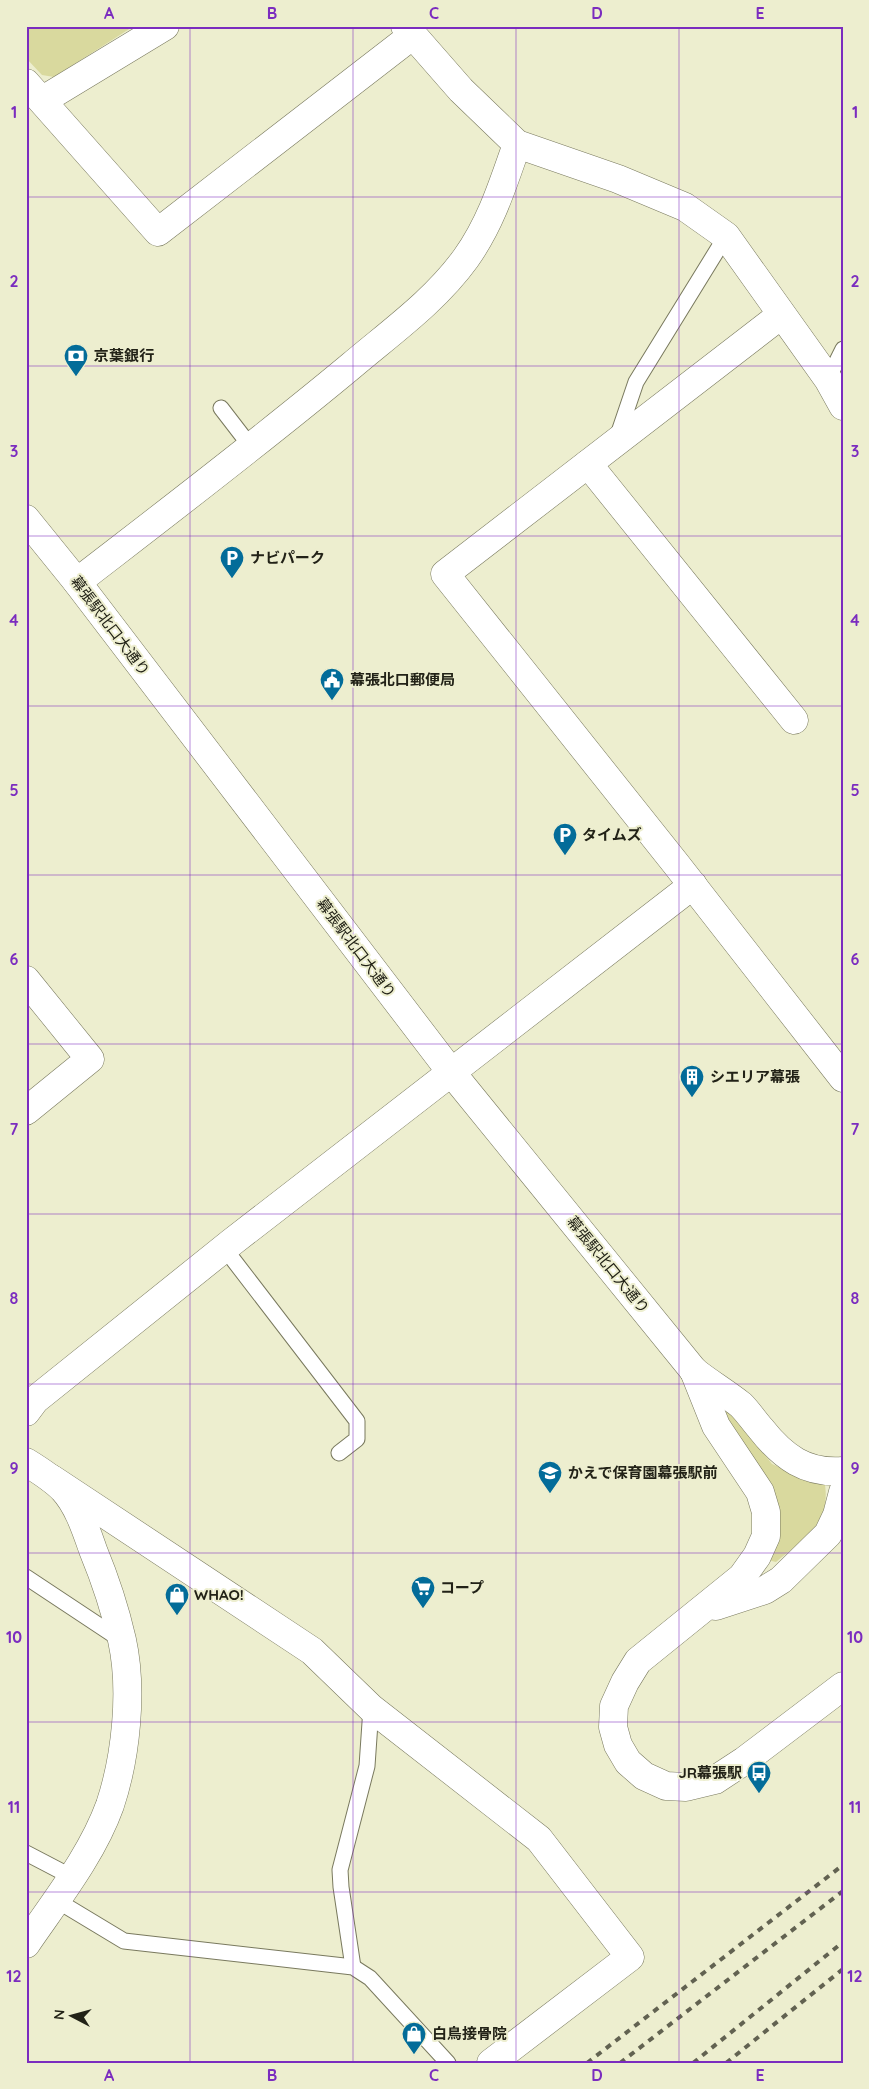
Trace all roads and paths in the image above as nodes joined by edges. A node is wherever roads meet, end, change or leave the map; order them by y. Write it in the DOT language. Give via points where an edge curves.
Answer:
graph roads {
  1 [pos="165,26"];
  2 [pos="409,30"];
  3 [pos="34,91"];
  4 [pos="517,144"];
  5 [pos="726,236"];
  6 [pos="781,315"];
  7 [pos="843,349"];
  8 [pos="828,379"];
  9 [pos="843,406"];
  10 [pos="221,408"];
  11 [pos="616,442"];
  12 [pos="251,447"];
  13 [pos="588,464"];
  14 [pos="26,519"];
  15 [pos="77,582"];
  16 [pos="794,720"];
  17 [pos="692,885"];
  18 [pos="26,980"];
  19 [pos="451,1072"];
  20 [pos="843,1078"];
  21 [pos="26,1111"];
  22 [pos="225,1249"];
  23 [pos="694,1371"];
  24 [pos="26,1412"];
  25 [pos="339,1453"];
  26 [pos="26,1462"];
  27 [pos="843,1471"];
  28 [pos="52,1479"];
  29 [pos="843,1492"];
  30 [pos="26,1577"];
  31 [pos="698,1612"];
  32 [pos="123,1641"];
  33 [pos="843,1686"];
  34 [pos="371,1708"];
  35 [pos="26,1853"];
  36 [pos="72,1877"];
  37 [pos="56,1900"];
  38 [pos="26,1944"];
  39 [pos="354,1967"];
  40 [pos="448,2063"];
  41 [pos="491,2063"];
  1 -- 3 [label="street"];
  2 -- 3 [label="street" via="158,232"];
  2 -- 4 [label="street" via="461,90"];
  4 -- 5 [label="street" via="618,179 685,207"];
  4 -- 12 [label="street" via="486,224 467,257 444,286"];
  5 -- 6 [label="street"];
  5 -- 11 [label="lane" via="636,382"];
  6 -- 8 [label="street"];
  6 -- 11 [label="street"];
  7 -- 8 [label="lane"];
  8 -- 9 [label="street"];
  10 -- 12 [label="lane"];
  11 -- 13 [label="street"];
  12 -- 15 [label="street"];
  13 -- 16 [label="street"];
  13 -- 17 [label="street" via="445,574"];
  14 -- 15 [label="street, 幕張駅北口大通り"];
  15 -- 19 [label="street, 幕張駅北口大通り"];
  17 -- 19 [label="street"];
  17 -- 20 [label="street"];
  18 -- 21 [label="street" via="90,1059"];
  19 -- 22 [label="street"];
  19 -- 23 [label="street, 幕張駅北口大通り"];
  22 -- 24 [label="street" via="35,1400"];
  22 -- 25 [label="lane" via="358,1421 357,1439"];
  23 -- 27 [label="street" via="742,1406 774,1446 789,1457 809,1468"];
  23 -- 31 [label="street" via="716,1426 760,1492 766,1512 766,1536 757,1556 742,1577"];
  26 -- 28 [label="street"];
  28 -- 32 [label="street" via="67,1494 83,1524 104,1577"];
  28 -- 34 [label="street" via="312,1651"];
  29 -- 31 [label="street" via="828,1534 781,1580 765,1590"];
  30 -- 32 [label="lane"];
  31 -- 33 [label="street" via="638,1661 614,1706 613,1727 618,1745 628,1762 644,1776 666,1786 686,1787 715,1780"];
  32 -- 36 [label="street" via="128,1700 122,1756 110,1805"];
  34 -- 39 [label="lane" via="367,1766 340,1870"];
  34 -- 41 [label="street" via="539,1839 630,1957"];
  35 -- 36 [label="lane"];
  36 -- 37 [label="street"];
  37 -- 38 [label="street"];
  37 -- 39 [label="lane" via="124,1941"];
  39 -- 40 [label="lane" via="370,1978"];
}
